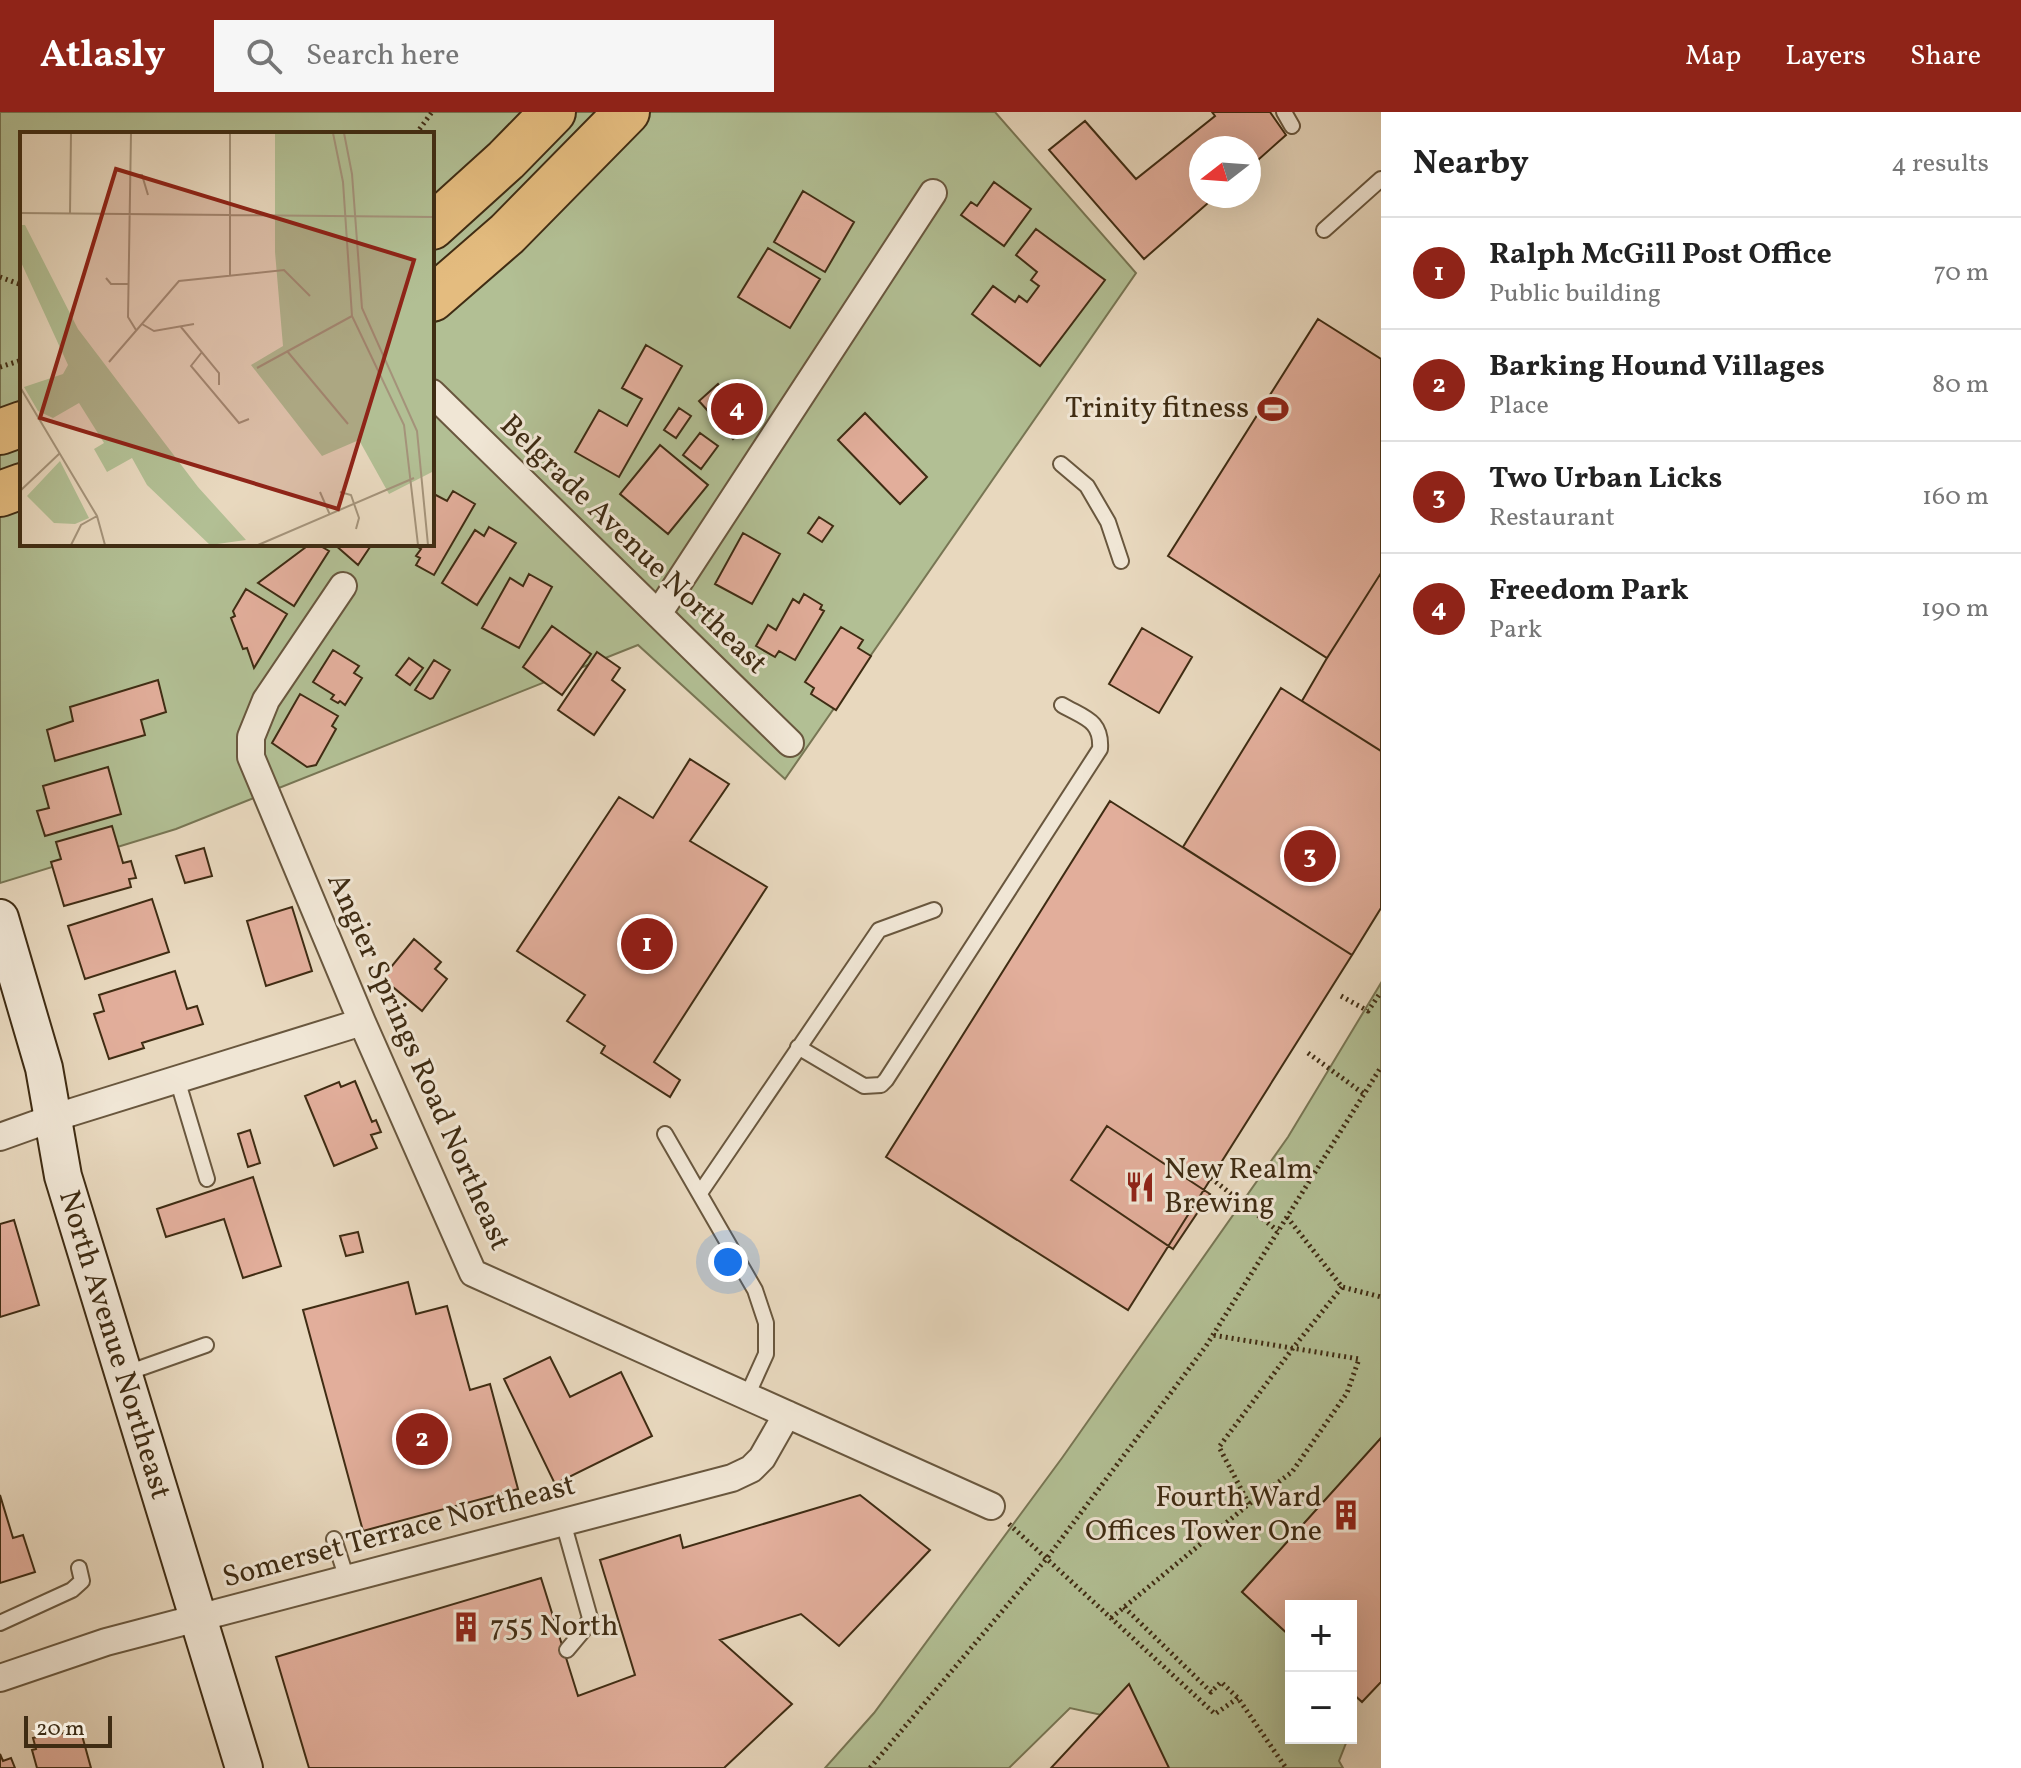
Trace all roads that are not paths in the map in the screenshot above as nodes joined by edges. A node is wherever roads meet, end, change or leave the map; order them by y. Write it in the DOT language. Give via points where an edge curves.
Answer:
graph roads {
  1 [pos="553,112"];
  2 [pos="627,112"];
  3 [pos="1284,112"];
  4 [pos="1292,126"];
  5 [pos="1381,179"];
  6 [pos="933,193"];
  7 [pos="434,225"];
  8 [pos="1324,230"];
  9 [pos="434,297"];
  10 [pos="434,395"];
  11 [pos="20,425"];
  12 [pos="0,432"];
  13 [pos="1061,464"];
  14 [pos="20,487"];
  15 [pos="0,494"];
  16 [pos="1121,561"];
  17 [pos="343,586"];
  18 [pos="658,614"];
  19 [pos="1062,705"];
  20 [pos="790,743"];
  21 [pos="934,910"];
  22 [pos="0,918"];
  23 [pos="362,1022"];
  24 [pos="798,1047"];
  25 [pos="177,1079"];
  26 [pos="53,1118"];
  27 [pos="665,1134"];
  28 [pos="0,1137"];
  29 [pos="207,1179"];
  30 [pos="700,1193"];
  31 [pos="206,1345"];
  32 [pos="123,1374"];
  33 [pos="747,1396"];
  34 [pos="787,1414"];
  35 [pos="991,1506"];
  36 [pos="563,1522"];
  37 [pos="334,1539"];
  38 [pos="79,1568"];
  39 [pos="347,1579"];
  40 [pos="198,1618"];
  41 [pos="0,1623"];
  42 [pos="567,1650"];
  43 [pos="1,1671"];
  44 [pos="244,1768"];
  1 -- 7 [label="highway"];
  2 -- 9 [label="highway" via="507,234"];
  3 -- 4 [label="lane"];
  5 -- 8 [label="lane"];
  6 -- 18 [label="street"];
  10 -- 18 [label="street, Belgrade Avenue Northeast"];
  11 -- 12 [label="highway"];
  13 -- 16 [label="lane" via="1087,486 1108,522"];
  14 -- 15 [label="highway"];
  17 -- 23 [label="street, Angier Springs Road Northeast" via="266,700 251,737 251,757"];
  18 -- 20 [label="street, Belgrade Avenue Northeast"];
  19 -- 24 [label="lane" via="1095,724 1100,749 886,1080 864,1086"];
  21 -- 24 [label="lane" via="879,930"];
  22 -- 26 [label="main road, North Avenue Northeast" via="44,1068"];
  23 -- 25 [label="street"];
  23 -- 33 [label="street, Angier Springs Road Northeast" via="473,1273"];
  24 -- 30 [label="lane"];
  25 -- 26 [label="street"];
  25 -- 29 [label="lane"];
  26 -- 28 [label="street"];
  26 -- 32 [label="main road, North Avenue Northeast" via="63,1176"];
  27 -- 30 [label="lane"];
  30 -- 33 [label="lane" via="755,1290 766,1323 766,1354"];
  31 -- 32 [label="lane"];
  32 -- 40 [label="main road, North Avenue Northeast"];
  33 -- 34 [label="street, Angier Springs Road Northeast"];
  34 -- 35 [label="street, Angier Springs Road Northeast"];
  34 -- 36 [label="street, Somerset Terrace Northeast" via="751,1469"];
  36 -- 39 [label="street, Somerset Terrace Northeast"];
  36 -- 42 [label="lane" via="590,1618"];
  37 -- 39 [label="lane"];
  38 -- 41 [label="lane" via="82,1581 72,1590"];
  39 -- 40 [label="street, Somerset Terrace Northeast"];
  40 -- 43 [label="street, Somerset Terrace Northeast"];
  40 -- 44 [label="main road, North Avenue Northeast"];
}
